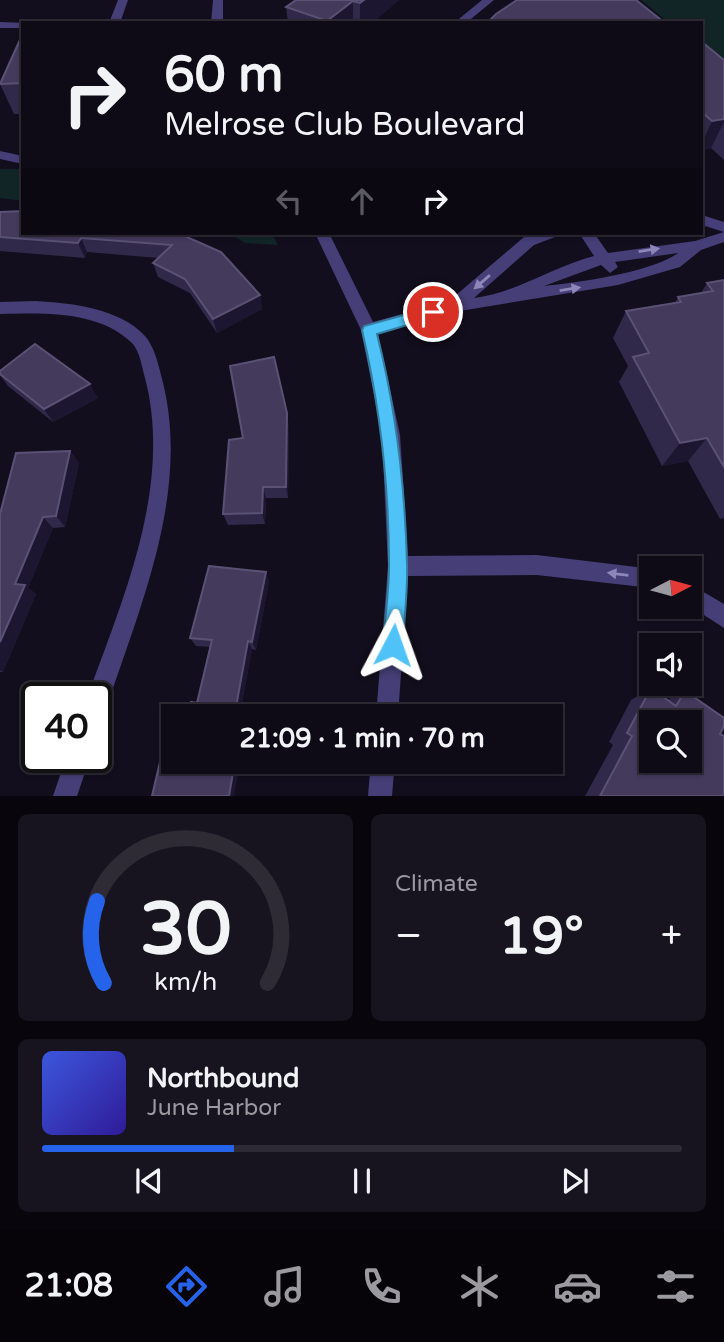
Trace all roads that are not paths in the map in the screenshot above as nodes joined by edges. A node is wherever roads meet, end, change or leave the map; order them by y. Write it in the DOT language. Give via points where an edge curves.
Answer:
graph roads {
  1 [pos="123,0"];
  2 [pos="218,0"];
  3 [pos="489,0"];
  4 [pos="115,21"];
  5 [pos="218,21"];
  6 [pos="462,21"];
  7 [pos="4,25"];
  8 [pos="0,41"];
  9 [pos="0,155"];
  10 [pos="21,160"];
  11 [pos="703,220"];
  12 [pos="724,227"];
  13 [pos="322,235"];
  14 [pos="545,235"];
  15 [pos="587,235"];
  16 [pos="724,237"];
  17 [pos="696,246"];
  18 [pos="605,260"];
  19 [pos="618,279"];
  20 [pos="515,295"];
  21 [pos="454,306"];
  22 [pos="0,308"];
  23 [pos="369,330"];
  24 [pos="398,566"];
  25 [pos="639,577"];
  26 [pos="702,602"];
  27 [pos="724,617"];
  28 [pos="104,682"];
  29 [pos="388,704"];
  30 [pos="73,773"];
  31 [pos="382,774"];
  32 [pos="65,796"];
  33 [pos="380,796"];
  1 -- 4 [label="street"];
  2 -- 5 [label="street"];
  3 -- 6 [label="street"];
  7 -- 8 [label="street"];
  9 -- 10 [label="street"];
  11 -- 12 [label="street"];
  13 -- 23 [label="street"];
  14 -- 21 [label="street, one-way" via="529,241"];
  15 -- 18 [label="street"];
  16 -- 17 [label="street"];
  18 -- 17 [label="street, one-way" via="651,249"];
  17 -- 19 [label="street" via="675,263"];
  18 -- 19 [label="street"];
  18 -- 20 [label="street" via="563,270"];
  20 -- 19 [label="street, one-way"];
  20 -- 21 [label="street"];
  21 -- 23 [label="street"];
  22 -- 28 [label="street" via="45,306 100,316 139,339 160,391 162,477 150,536"];
  23 -- 24 [label="street" via="391,435"];
  25 -- 24 [label="street, one-way" via="537,565"];
  24 -- 29 [label="street"];
  26 -- 27 [label="street"];
  30 -- 32 [label="street"];
  31 -- 33 [label="street"];
}
